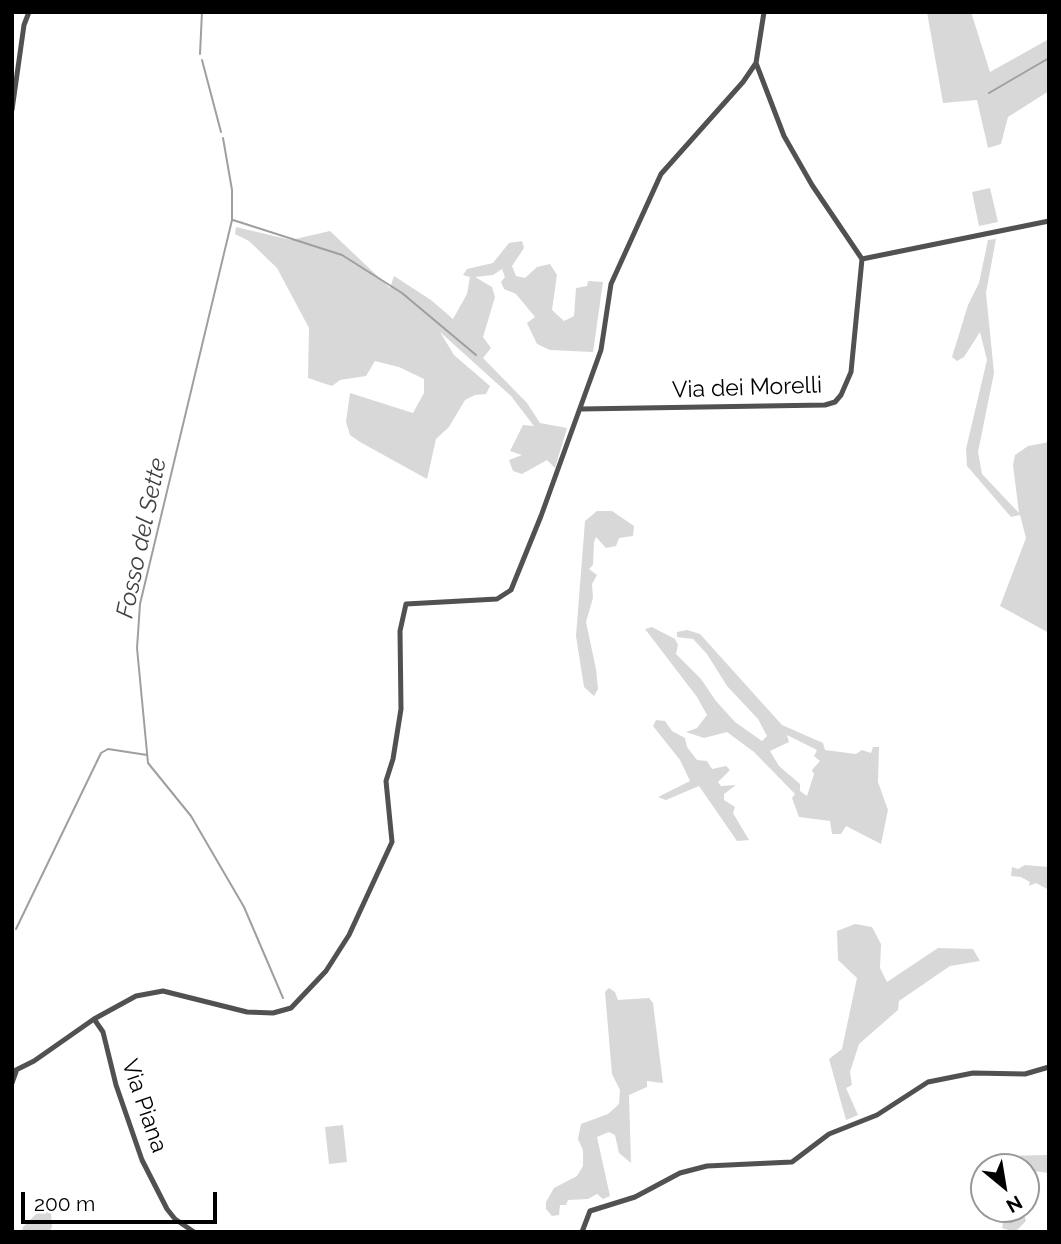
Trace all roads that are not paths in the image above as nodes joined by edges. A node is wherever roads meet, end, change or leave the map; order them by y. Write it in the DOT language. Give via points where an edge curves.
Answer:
graph roads {
  1 [pos="29,12"];
  2 [pos="764,12"];
  3 [pos="756,62"];
  4 [pos="12,110"];
  5 [pos="1049,221"];
  6 [pos="862,258"];
  7 [pos="581,409"];
  8 [pos="94,1018"];
  9 [pos="1049,1067"];
  10 [pos="14,1072"];
  11 [pos="12,1083"];
  12 [pos="194,1232"];
  13 [pos="582,1232"];
  1 -- 4 [label="street" via="23,25"];
  2 -- 3 [label="street"];
  3 -- 6 [label="street" via="784,136 811,185"];
  3 -- 7 [label="street" via="661,174 611,284 601,350"];
  5 -- 6 [label="street"];
  6 -- 7 [label="street, Via dei Morelli" via="851,372 835,402"];
  7 -- 8 [label="street" via="511,590 497,599 405,604 400,631 401,709 386,781 392,842 349,935 326,971 291,1008 280,1012 247,1012 163,992 136,996"];
  8 -- 10 [label="street"];
  8 -- 12 [label="street, Via Piana" via="103,1032 142,1160 167,1209"];
  9 -- 13 [label="street" via="1025,1074 973,1073 928,1082 877,1115 829,1134 792,1162 707,1166 680,1173 635,1197 590,1211"];
  10 -- 11 [label="street"];
}
